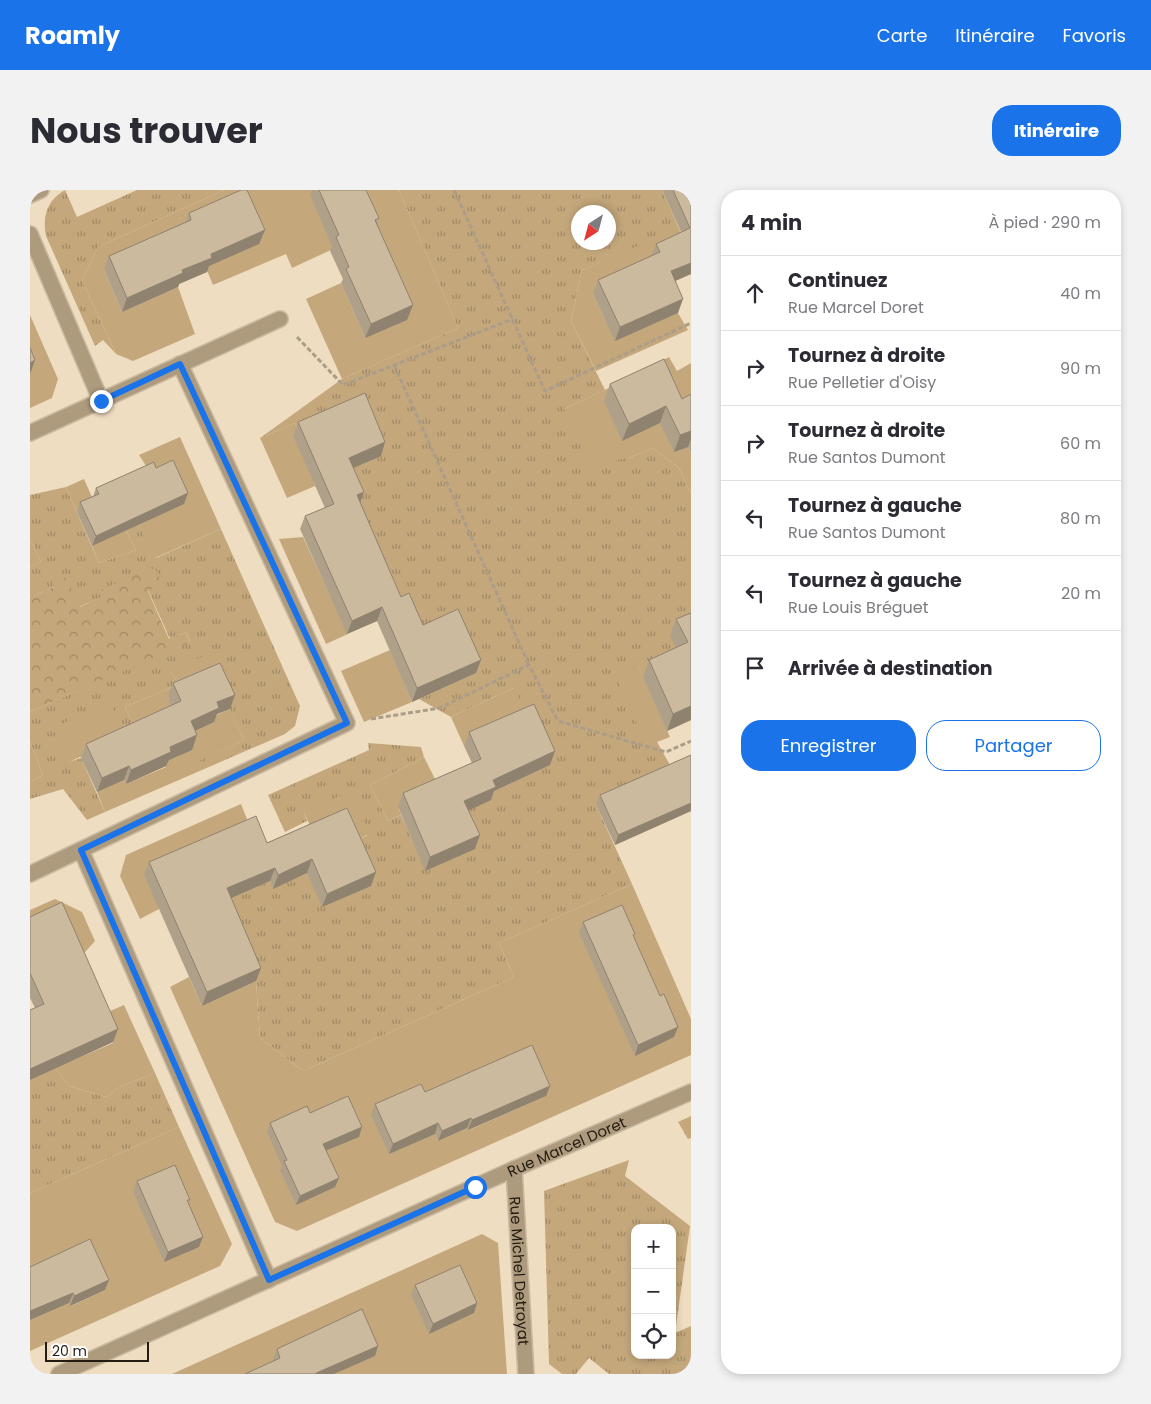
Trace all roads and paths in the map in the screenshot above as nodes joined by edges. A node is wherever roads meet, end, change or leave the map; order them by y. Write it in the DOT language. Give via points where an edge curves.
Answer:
graph roads {
  1 [pos="41,190"];
  2 [pos="454,190"];
  3 [pos="30,195"];
  4 [pos="30,234"];
  5 [pos="280,319"];
  6 [pos="513,320"];
  7 [pos="691,323"];
  8 [pos="180,364"];
  9 [pos="394,365"];
  10 [pos="101,401"];
  11 [pos="30,433"];
  12 [pos="529,665"];
  13 [pos="347,723"];
  14 [pos="691,741"];
  15 [pos="81,850"];
  16 [pos="30,874"];
  17 [pos="691,1092"];
  18 [pos="514,1169"];
  19 [pos="269,1280"];
  20 [pos="59,1374"];
  21 [pos="526,1374"];
  1 -- 3 [label="street"];
  2 -- 6 [label="path"];
  4 -- 10 [label="street"];
  5 -- 8 [label="street"];
  5 -- 9 [label="path" via="343,385"];
  6 -- 7 [label="path" via="546,391"];
  6 -- 9 [label="path"];
  8 -- 10 [label="street"];
  8 -- 13 [label="street"];
  9 -- 12 [label="path"];
  10 -- 11 [label="street"];
  12 -- 13 [label="path" via="440,708"];
  12 -- 14 [label="path" via="558,721 666,752"];
  13 -- 15 [label="street"];
  15 -- 16 [label="street"];
  15 -- 19 [label="street"];
  17 -- 18 [label="street, Rue Marcel Doret"];
  18 -- 19 [label="street, Rue Marcel Doret"];
  18 -- 21 [label="street, Rue Michel Detroyat"];
  19 -- 20 [label="street, Rue Marcel Doret"];
}
